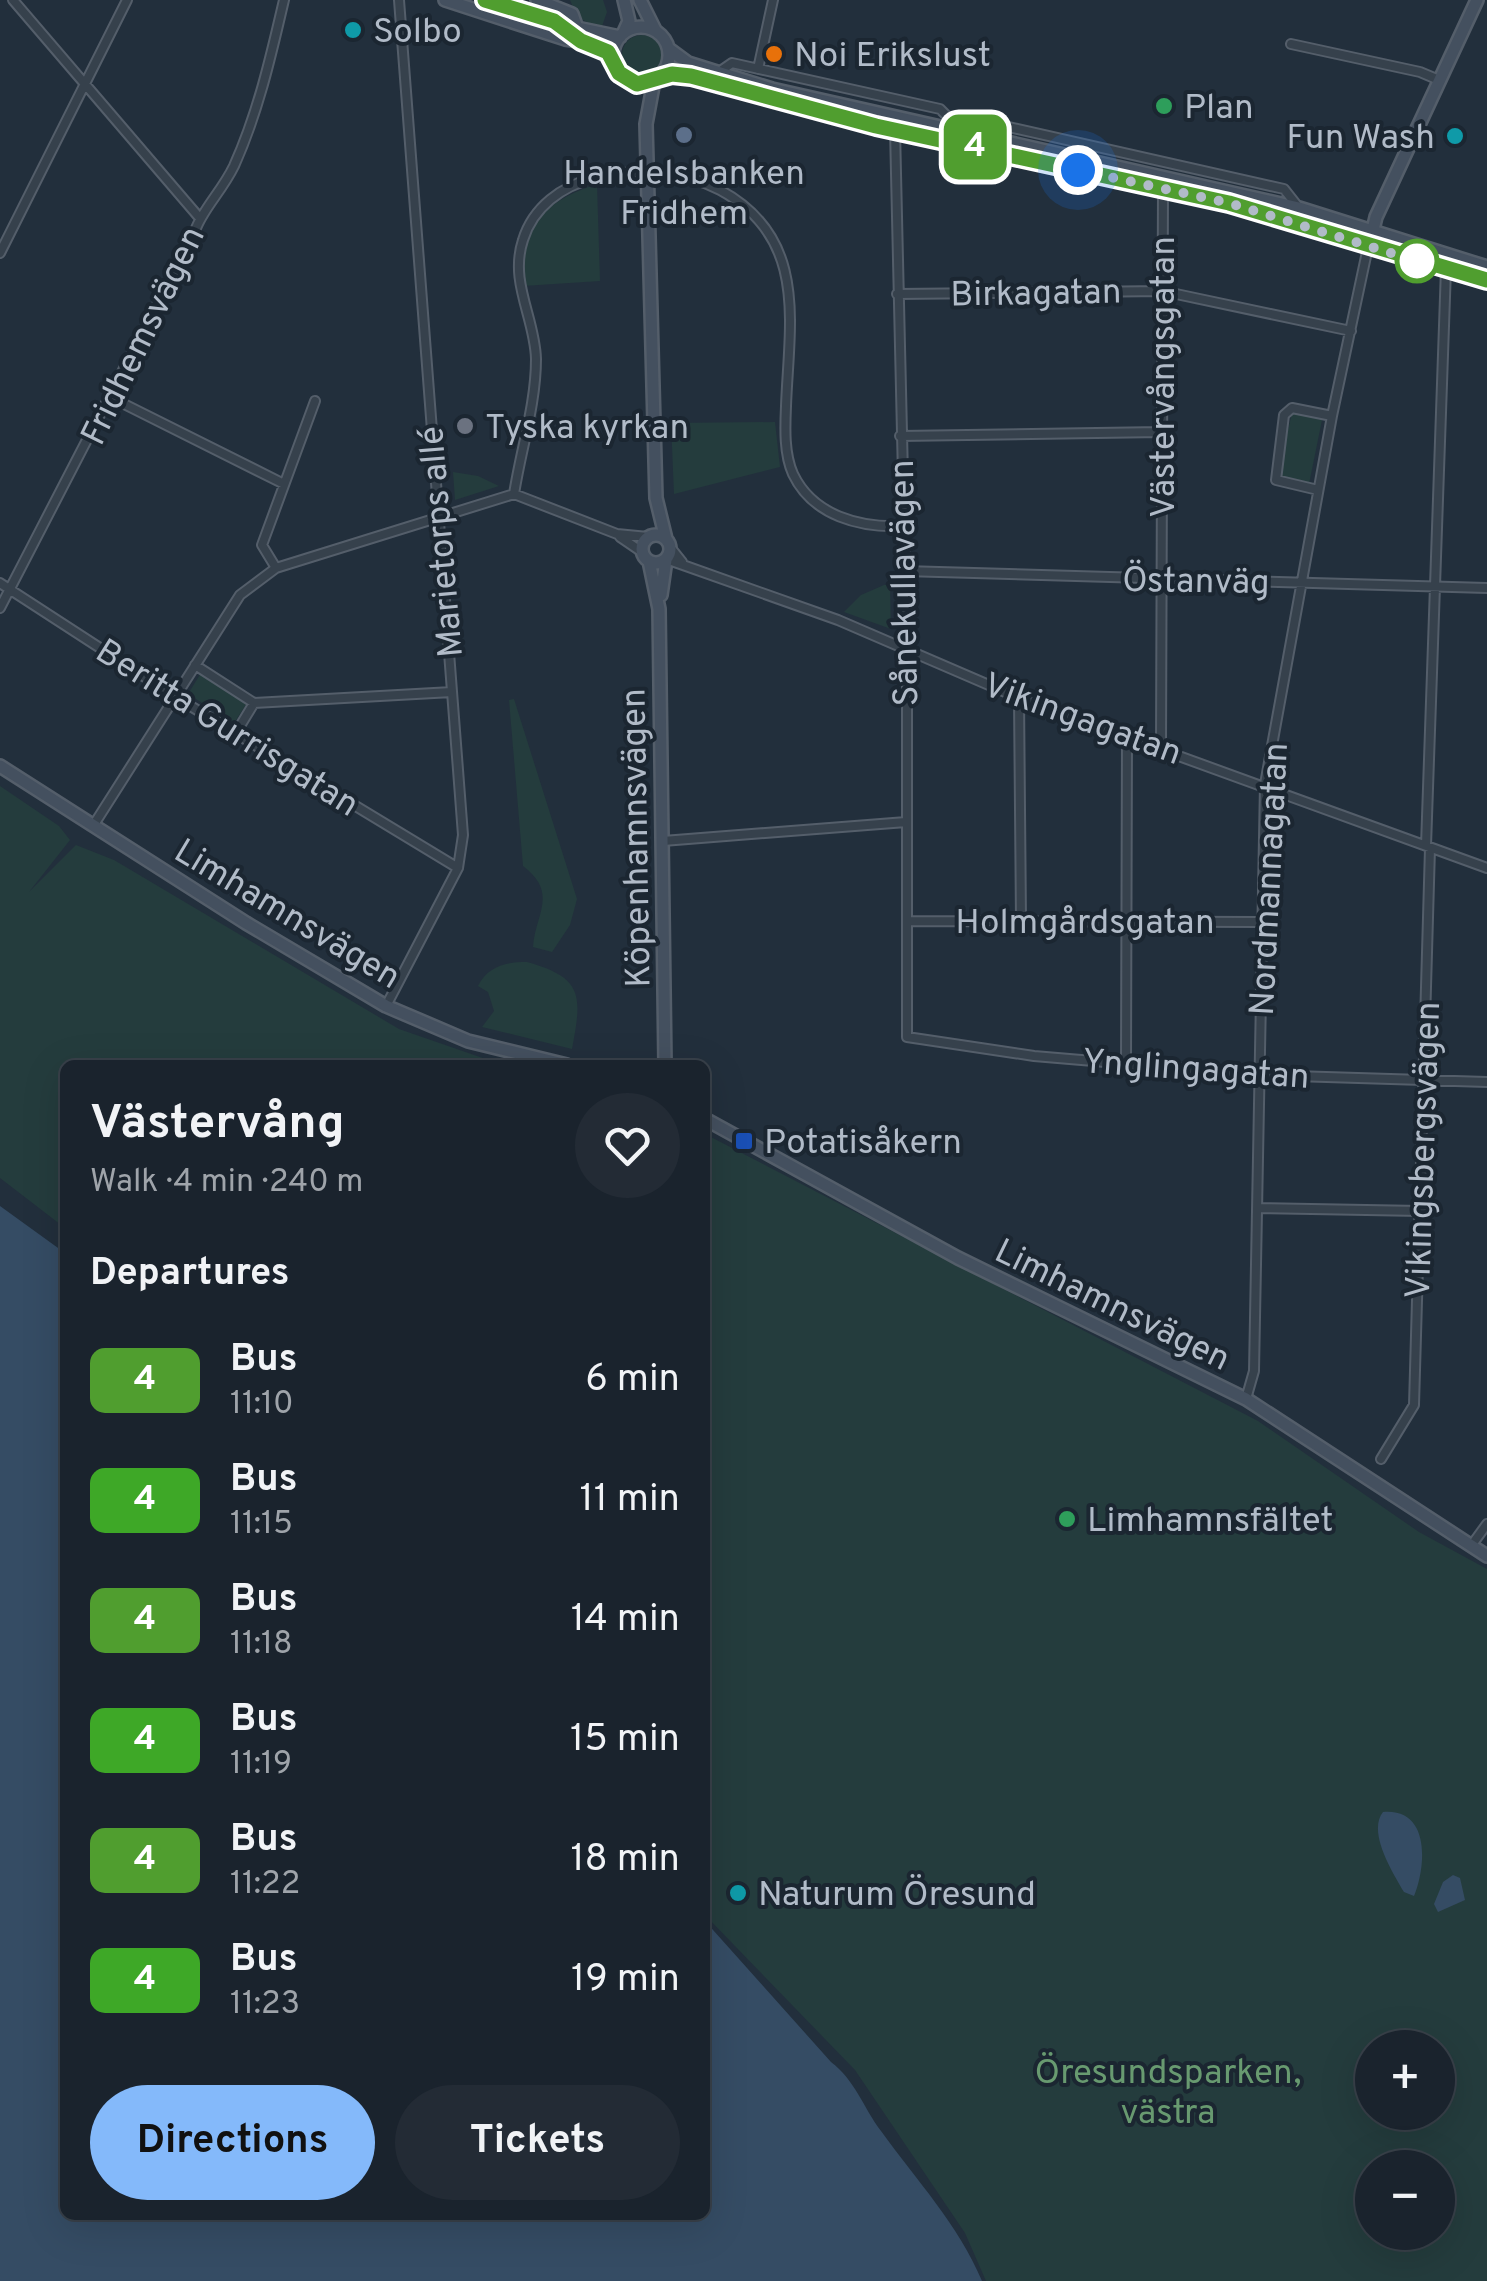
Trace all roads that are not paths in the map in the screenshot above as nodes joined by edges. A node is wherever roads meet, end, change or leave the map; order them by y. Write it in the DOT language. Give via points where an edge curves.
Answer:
graph roads {
  1 [pos="14,0"];
  2 [pos="127,0"];
  3 [pos="284,0"];
  4 [pos="400,0"];
  5 [pos="445,0"];
  6 [pos="537,0"];
  7 [pos="624,0"];
  8 [pos="640,0"];
  9 [pos="773,0"];
  10 [pos="1477,0"];
  11 [pos="655,30"];
  12 [pos="622,34"];
  13 [pos="1290,44"];
  14 [pos="669,49"];
  15 [pos="614,62"];
  16 [pos="758,69"];
  17 [pos="718,73"];
  18 [pos="656,80"];
  19 [pos="1439,80"];
  20 [pos="629,81"];
  21 [pos="85,82"];
  22 [pos="646,124"];
  23 [pos="895,129"];
  24 [pos="962,131"];
  25 [pos="648,172"];
  26 [pos="1162,188"];
  27 [pos="198,216"];
  28 [pos="1372,230"];
  29 [pos="1368,247"];
  30 [pos="0,253"];
  31 [pos="1487,267"];
  32 [pos="1446,268"];
  33 [pos="1487,280"];
  34 [pos="1162,291"];
  35 [pos="897,294"];
  36 [pos="1350,331"];
  37 [pos="112,398"];
  38 [pos="315,401"];
  39 [pos="1332,416"];
  40 [pos="1162,432"];
  41 [pos="900,436"];
  42 [pos="284,484"];
  43 [pos="1318,490"];
  44 [pos="514,494"];
  45 [pos="656,498"];
  46 [pos="440,518"];
  47 [pos="903,526"];
  48 [pos="616,534"];
  49 [pos="648,537"];
  50 [pos="667,551"];
  51 [pos="646,557"];
  52 [pos="276,568"];
  53 [pos="904,571"];
  54 [pos="1162,579"];
  55 [pos="1302,582"];
  56 [pos="0,583"];
  57 [pos="1434,588"];
  58 [pos="1487,588"];
  59 [pos="12,592"];
  60 [pos="0,608"];
  61 [pos="659,609"];
  62 [pos="907,649"];
  63 [pos="195,665"];
  64 [pos="452,692"];
  65 [pos="174,696"];
  66 [pos="1019,698"];
  67 [pos="254,704"];
  68 [pos="237,731"];
  69 [pos="1127,735"];
  70 [pos="1161,747"];
  71 [pos="0,766"];
  72 [pos="1265,784"];
  73 [pos="906,822"];
  74 [pos="93,826"];
  75 [pos="663,842"];
  76 [pos="1428,847"];
  77 [pos="458,868"];
  78 [pos="1487,868"];
  79 [pos="908,921"];
  80 [pos="1021,921"];
  81 [pos="1128,922"];
  82 [pos="1262,922"];
  83 [pos="386,1006"];
  84 [pos="907,1037"];
  85 [pos="546,1060"];
  86 [pos="665,1060"];
  87 [pos="1126,1063"];
  88 [pos="1259,1075"];
  89 [pos="1424,1080"];
  90 [pos="1487,1082"];
  91 [pos="710,1122"];
  92 [pos="1257,1208"];
  93 [pos="1420,1211"];
  94 [pos="1246,1400"];
  95 [pos="1379,1439"];
  96 [pos="1389,1446"];
  97 [pos="1381,1459"];
  98 [pos="1487,1524"];
  99 [pos="1471,1546"];
  100 [pos="1487,1556"];
  1 -- 21 [label="street"];
  2 -- 21 [label="street"];
  3 -- 27 [label="street, Fridhemsvägen" via="236,162 218,198"];
  4 -- 46 [label="street, Marietorps allé"];
  5 -- 15 [label="street" via="592,42"];
  6 -- 12 [label="street" via="572,14 586,33"];
  7 -- 12 [label="street" via="629,21"];
  8 -- 11 [label="street"];
  9 -- 16 [label="street"];
  10 -- 19 [label="street"];
  11 -- 12 [label="street" via="636,27"];
  11 -- 14 [label="street"];
  12 -- 15 [label="street"];
  13 -- 19 [label="street"];
  14 -- 17 [label="street"];
  14 -- 18 [label="street, Köpenhamnsvägen" via="669,64"];
  15 -- 20 [label="street, Köpenhamnsvägen"];
  16 -- 17 [label="street" via="732,64"];
  16 -- 24 [label="street" via="940,110"];
  17 -- 24 [label="street"];
  18 -- 20 [label="street"];
  18 -- 22 [label="street, Köpenhamnsvägen"];
  18 -- 23 [label="street" via="691,76"];
  19 -- 28 [label="street"];
  20 -- 22 [label="street, Köpenhamnsvägen"];
  21 -- 27 [label="street"];
  21 -- 30 [label="street"];
  22 -- 25 [label="street, Köpenhamnsvägen"];
  23 -- 26 [label="street"];
  23 -- 35 [label="street, Sånekullavägen"];
  24 -- 28 [label="street"];
  25 -- 44 [label="street" via="605,175 564,190 542,204 521,244 520,293 536,356"];
  25 -- 45 [label="street, Köpenhamnsvägen"];
  25 -- 47 [label="street" via="707,183 765,229 790,290 786,448 795,477 836,516"];
  26 -- 29 [label="street"];
  26 -- 34 [label="street, Västervångsgatan"];
  27 -- 37 [label="street, Fridhemsvägen"];
  28 -- 29 [label="street"];
  28 -- 31 [label="street"];
  29 -- 32 [label="street"];
  29 -- 36 [label="street, Nordmannagatan"];
  32 -- 33 [label="street"];
  32 -- 57 [label="street, Vikingsbergsvägen"];
  34 -- 35 [label="street, Birkagatan"];
  34 -- 36 [label="street, Birkagatan"];
  34 -- 40 [label="street, Västervångsgatan"];
  35 -- 41 [label="street, Sånekullavägen"];
  36 -- 39 [label="street, Nordmannagatan"];
  37 -- 42 [label="street"];
  37 -- 59 [label="street, Fridhemsvägen"];
  38 -- 42 [label="street"];
  39 -- 43 [label="street, Nordmannagatan"];
  39 -- 43 [label="street" via="1292,408 1284,416 1273,475 1280,484"];
  40 -- 41 [label="street"];
  40 -- 54 [label="street, Västervångsgatan"];
  41 -- 47 [label="street, Sånekullavägen"];
  42 -- 52 [label="street" via="262,546"];
  43 -- 55 [label="street, Nordmannagatan"];
  44 -- 46 [label="street"];
  44 -- 48 [label="street"];
  45 -- 49 [label="street, Köpenhamnsvägen"];
  45 -- 50 [label="street, Köpenhamnsvägen"];
  46 -- 52 [label="street"];
  46 -- 64 [label="street, Marietorps allé"];
  47 -- 53 [label="street, Sånekullavägen"];
  48 -- 49 [label="street"];
  48 -- 51 [label="street"];
  49 -- 50 [label="street"];
  49 -- 51 [label="street, Köpenhamnsvägen"];
  50 -- 51 [label="street"];
  50 -- 61 [label="street, Köpenhamnsvägen"];
  50 -- 62 [label="street, Vikingagatan"];
  51 -- 61 [label="street, Köpenhamnsvägen"];
  52 -- 63 [label="street" via="240,595"];
  53 -- 54 [label="street, Östanväg"];
  53 -- 62 [label="street, Sånekullavägen"];
  54 -- 55 [label="street, Östanväg"];
  54 -- 70 [label="street, Västervångsgatan"];
  55 -- 57 [label="street, Östanväg"];
  55 -- 72 [label="street, Nordmannagatan"];
  56 -- 59 [label="street, Beritta Gurrisgatan"];
  57 -- 58 [label="street, Östanväg"];
  57 -- 76 [label="street, Vikingsbergsvägen"];
  59 -- 60 [label="street, Fridhemsvägen"];
  59 -- 65 [label="street, Beritta Gurrisgatan"];
  61 -- 75 [label="street, Köpenhamnsvägen"];
  62 -- 66 [label="street, Vikingagatan"];
  62 -- 73 [label="street, Sånekullavägen"];
  63 -- 65 [label="street"];
  63 -- 67 [label="street"];
  64 -- 67 [label="street"];
  64 -- 77 [label="street, Marietorps allé" via="463,835"];
  65 -- 68 [label="street, Beritta Gurrisgatan"];
  65 -- 74 [label="street"];
  66 -- 69 [label="street, Vikingagatan"];
  66 -- 80 [label="street"];
  67 -- 68 [label="street"];
  68 -- 77 [label="street, Beritta Gurrisgatan"];
  69 -- 70 [label="street, Vikingagatan"];
  69 -- 81 [label="street"];
  70 -- 72 [label="street, Vikingagatan"];
  71 -- 74 [label="street, Limhamnsvägen"];
  72 -- 76 [label="street, Vikingagatan"];
  72 -- 82 [label="street, Nordmannagatan"];
  73 -- 75 [label="street"];
  73 -- 79 [label="street, Sånekullavägen"];
  74 -- 83 [label="street, Limhamnsvägen"];
  75 -- 86 [label="street, Köpenhamnsvägen"];
  76 -- 78 [label="street, Vikingagatan"];
  76 -- 89 [label="street, Vikingsbergsvägen"];
  77 -- 83 [label="street, Marietorps allé"];
  79 -- 80 [label="street, Holmgårdsgatan"];
  79 -- 84 [label="street, Sånekullavägen"];
  80 -- 81 [label="street, Holmgårdsgatan"];
  81 -- 82 [label="street, Holmgårdsgatan"];
  81 -- 87 [label="street"];
  82 -- 88 [label="street, Nordmannagatan"];
  83 -- 85 [label="street, Limhamnsvägen" via="468,1041"];
  84 -- 87 [label="street, Ynglingagatan"];
  87 -- 88 [label="street, Ynglingagatan"];
  88 -- 89 [label="street, Ynglingagatan"];
  88 -- 92 [label="street, Nordmannagatan"];
  89 -- 90 [label="street, Ynglingagatan"];
  89 -- 93 [label="street, Vikingsbergsvägen"];
  91 -- 94 [label="street, Limhamnsvägen" via="958,1258"];
  92 -- 93 [label="street"];
  92 -- 94 [label="street, Nordmannagatan" via="1254,1371"];
  93 -- 96 [label="street, Vikingsbergsvägen" via="1414,1404"];
  94 -- 99 [label="street, Limhamnsvägen"];
  95 -- 96 [label="street"];
  96 -- 97 [label="street, Vikingsbergsvägen"];
  98 -- 99 [label="street"];
  99 -- 100 [label="street, Limhamnsvägen"];
}
